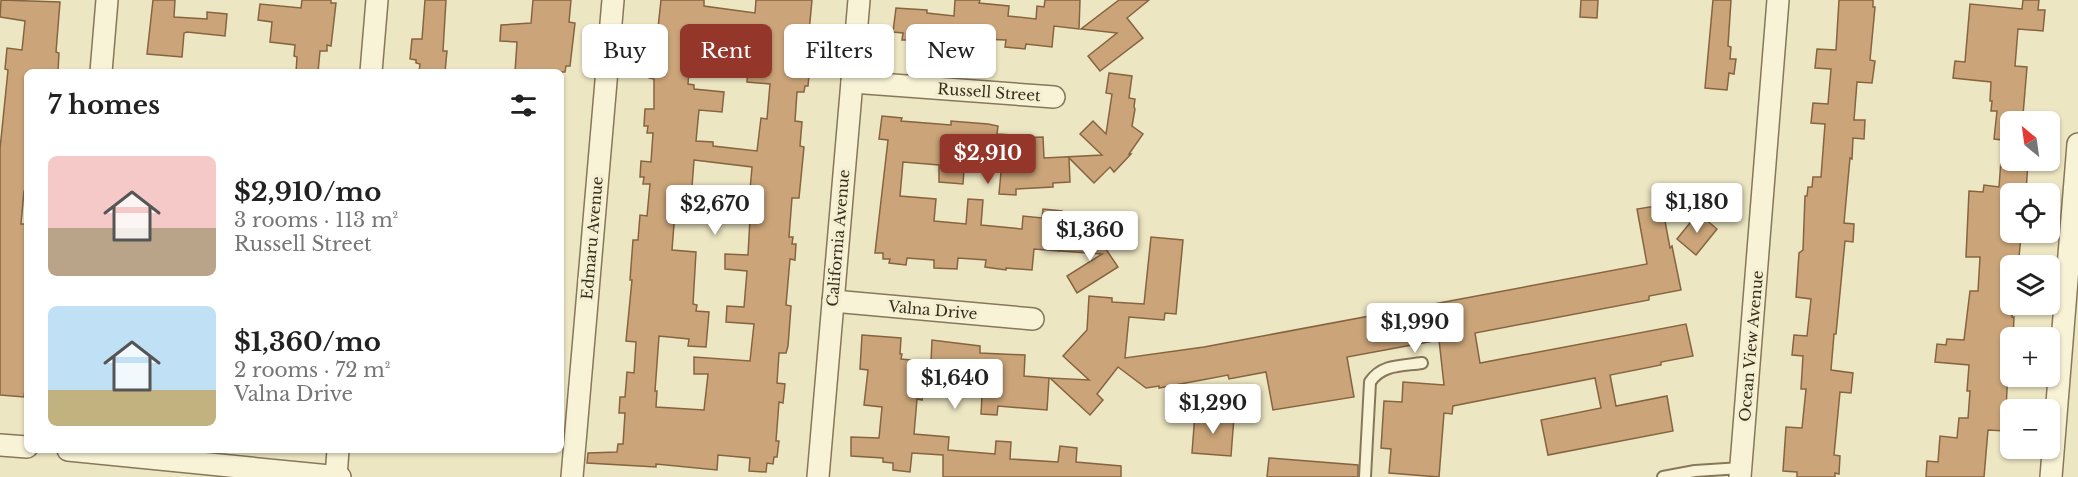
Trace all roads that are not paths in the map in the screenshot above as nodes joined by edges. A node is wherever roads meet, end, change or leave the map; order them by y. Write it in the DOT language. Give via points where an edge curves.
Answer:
graph roads {
  1 [pos="107,0"];
  2 [pos="377,0"];
  3 [pos="613,0"];
  4 [pos="859,0"];
  5 [pos="1778,0"];
  6 [pos="101,69"];
  7 [pos="371,69"];
  8 [pos="852,82"];
  9 [pos="1054,98"];
  10 [pos="2078,144"];
  11 [pos="833,301"];
  12 [pos="1033,319"];
  13 [pos="1422,363"];
  14 [pos="0,445"];
  15 [pos="24,447"];
  16 [pos="98,453"];
  17 [pos="338,453"];
  18 [pos="1741,473"];
  19 [pos="338,477"];
  20 [pos="572,477"];
  21 [pos="818,477"];
  22 [pos="1365,477"];
  23 [pos="1663,477"];
  24 [pos="2051,477"];
  1 -- 6 [label="street"];
  2 -- 7 [label="street"];
  3 -- 20 [label="street, Edmaru Avenue"];
  4 -- 8 [label="street, California Avenue"];
  5 -- 18 [label="street, Ocean View Avenue"];
  8 -- 9 [label="street, Russell Street"];
  8 -- 11 [label="street, California Avenue"];
  10 -- 24 [label="street"];
  11 -- 12 [label="street, Valna Drive"];
  11 -- 21 [label="street, California Avenue"];
  13 -- 22 [label="lane" via="1386,368 1370,382"];
  14 -- 15 [label="street"];
  16 -- 19 [label="street"];
  17 -- 19 [label="street"];
  18 -- 23 [label="lane" via="1695,471"];
}
